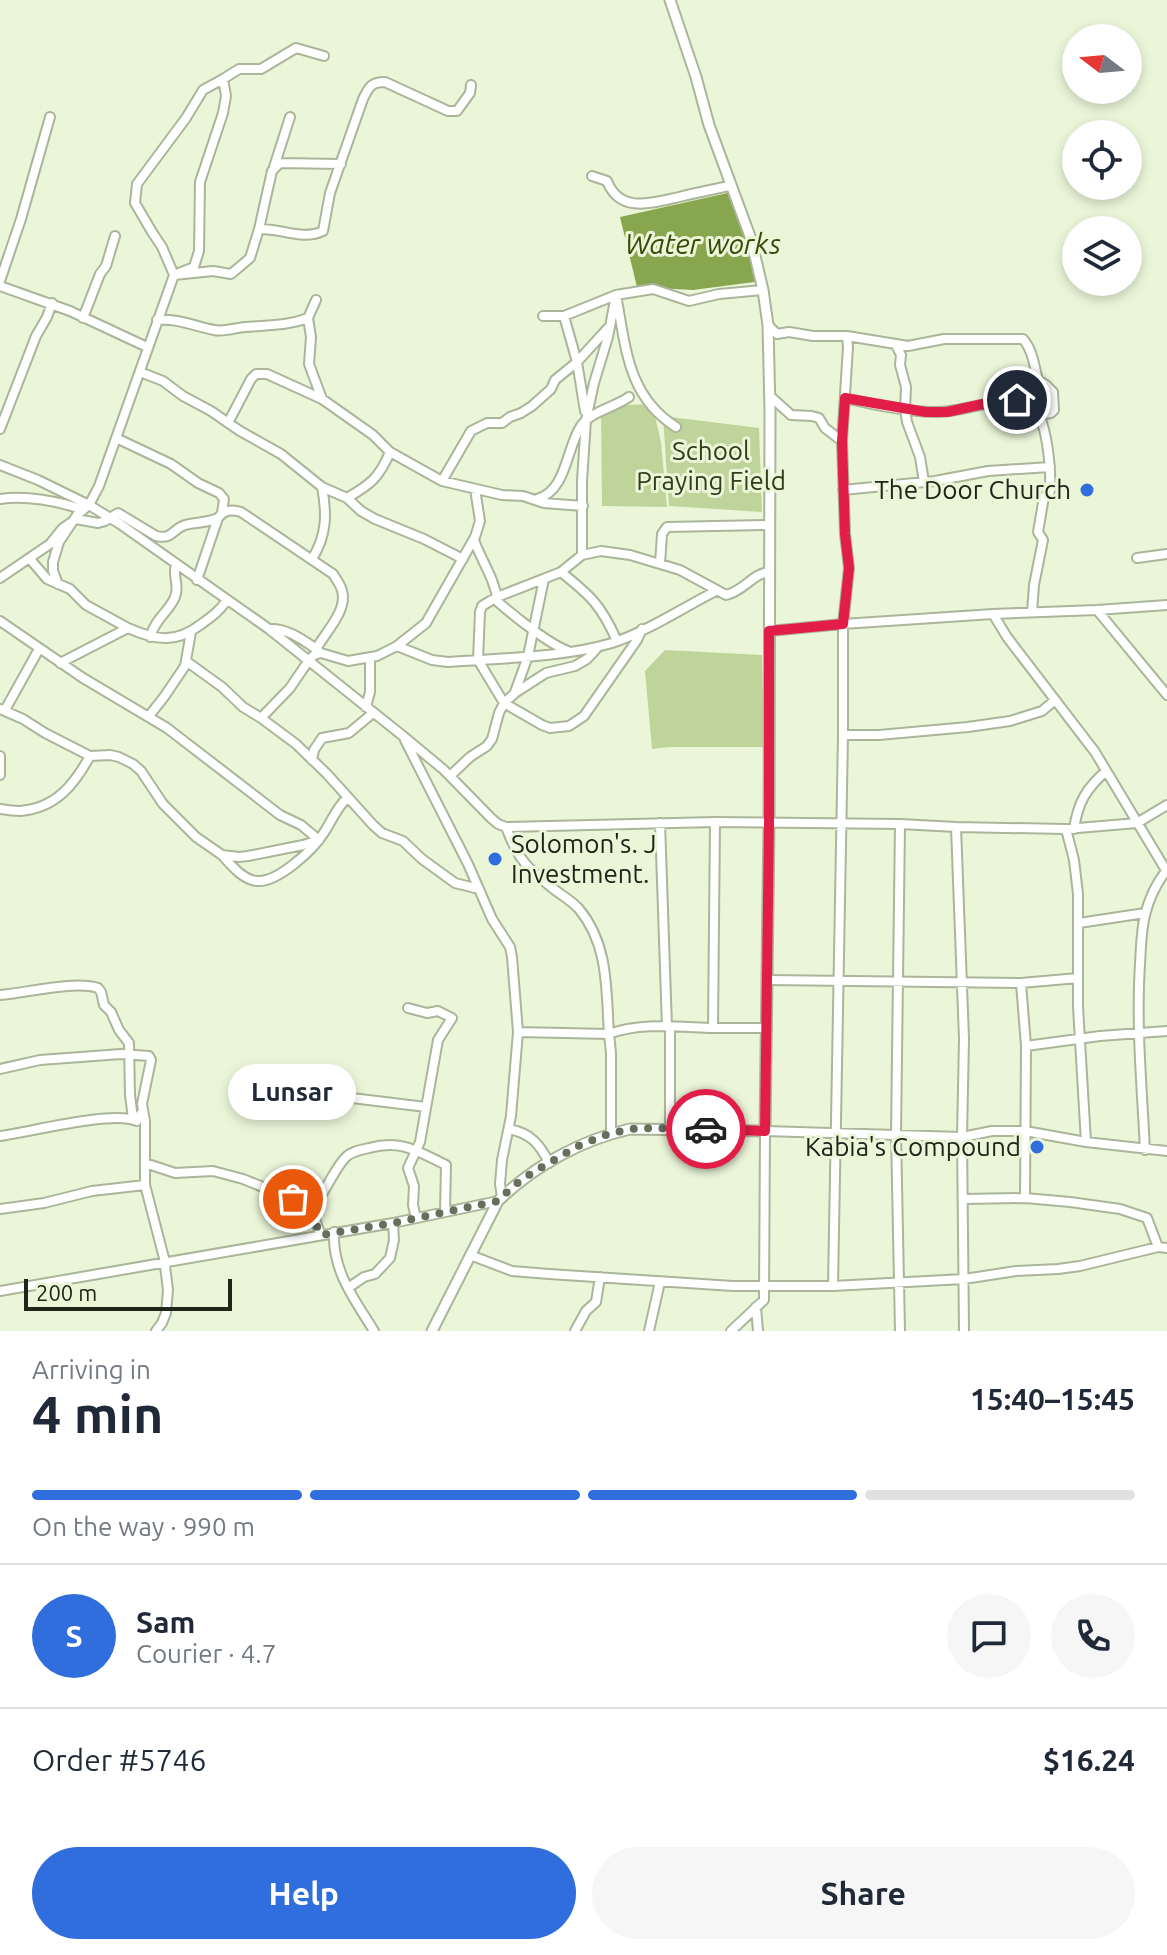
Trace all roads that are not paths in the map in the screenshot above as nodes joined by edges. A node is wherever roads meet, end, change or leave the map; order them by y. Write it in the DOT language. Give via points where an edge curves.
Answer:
graph roads {
  1 [pos="670,0"];
  2 [pos="324,56"];
  3 [pos="223,79"];
  4 [pos="471,85"];
  5 [pos="50,117"];
  6 [pos="290,117"];
  7 [pos="341,164"];
  8 [pos="272,171"];
  9 [pos="592,176"];
  10 [pos="730,186"];
  11 [pos="259,229"];
  12 [pos="115,236"];
  13 [pos="174,275"];
  14 [pos="0,283"];
  15 [pos="763,290"];
  16 [pos="616,295"];
  17 [pos="316,300"];
  18 [pos="52,303"];
  19 [pos="543,316"];
  20 [pos="564,316"];
  21 [pos="83,318"];
  22 [pos="308,318"];
  23 [pos="157,320"];
  24 [pos="768,325"];
  25 [pos="610,326"];
  26 [pos="847,336"];
  27 [pos="896,345"];
  28 [pos="147,347"];
  29 [pos="577,362"];
  30 [pos="140,372"];
  31 [pos="770,396"];
  32 [pos="629,397"];
  33 [pos="845,398"];
  34 [pos="322,399"];
  35 [pos="905,409"];
  36 [pos="1039,415"];
  37 [pos="586,420"];
  38 [pos="228,423"];
  39 [pos="676,427"];
  40 [pos="0,429"];
  41 [pos="116,438"];
  42 [pos="842,441"];
  43 [pos="390,452"];
  44 [pos="0,465"];
  45 [pos="1050,467"];
  46 [pos="442,481"];
  47 [pos="924,482"];
  48 [pos="322,487"];
  49 [pos="475,489"];
  50 [pos="843,490"];
  51 [pos="347,498"];
  52 [pos="0,499"];
  53 [pos="536,500"];
  54 [pos="583,506"];
  55 [pos="86,508"];
  56 [pos="220,515"];
  57 [pos="108,517"];
  58 [pos="76,519"];
  59 [pos="770,525"];
  60 [pos="474,540"];
  61 [pos="1167,554"];
  62 [pos="582,555"];
  63 [pos="1137,558"];
  64 [pos="30,559"];
  65 [pos="312,559"];
  66 [pos="463,559"];
  67 [pos="660,564"];
  68 [pos="176,565"];
  69 [pos="561,572"];
  70 [pos="769,572"];
  71 [pos="0,578"];
  72 [pos="544,579"];
  73 [pos="197,580"];
  74 [pos="58,584"];
  75 [pos="716,591"];
  76 [pos="497,597"];
  77 [pos="227,600"];
  78 [pos="1167,605"];
  79 [pos="1097,610"];
  80 [pos="1032,612"];
  81 [pos="993,614"];
  82 [pos="0,621"];
  83 [pos="843,624"];
  84 [pos="128,628"];
  85 [pos="533,629"];
  86 [pos="642,629"];
  87 [pos="769,631"];
  88 [pos="191,632"];
  89 [pos="150,637"];
  90 [pos="617,641"];
  91 [pos="397,646"];
  92 [pos="599,646"];
  93 [pos="39,649"];
  94 [pos="569,651"];
  95 [pos="315,653"];
  96 [pos="528,656"];
  97 [pos="370,658"];
  98 [pos="478,660"];
  99 [pos="186,661"];
  100 [pos="60,663"];
  101 [pos="515,693"];
  102 [pos="1167,695"];
  103 [pos="1055,700"];
  104 [pos="504,703"];
  105 [pos="2,710"];
  106 [pos="369,710"];
  107 [pos="149,716"];
  108 [pos="261,718"];
  109 [pos="843,735"];
  110 [pos="403,736"];
  111 [pos="0,756"];
  112 [pos="90,756"];
  113 [pos="312,760"];
  114 [pos="1106,771"];
  115 [pos="0,772"];
  116 [pos="450,776"];
  117 [pos="348,797"];
  118 [pos="1167,805"];
  119 [pos="0,809"];
  120 [pos="715,822"];
  121 [pos="660,823"];
  122 [pos="769,823"];
  123 [pos="842,823"];
  124 [pos="1137,823"];
  125 [pos="900,824"];
  126 [pos="506,827"];
  127 [pos="956,827"];
  128 [pos="1070,829"];
  129 [pos="319,840"];
  130 [pos="222,855"];
  131 [pos="1166,871"];
  132 [pos="479,889"];
  133 [pos="1145,913"];
  134 [pos="1079,923"];
  135 [pos="1078,978"];
  136 [pos="767,980"];
  137 [pos="838,980"];
  138 [pos="898,981"];
  139 [pos="962,981"];
  140 [pos="1021,983"];
  141 [pos="0,995"];
  142 [pos="408,1008"];
  143 [pos="668,1027"];
  144 [pos="713,1028"];
  145 [pos="767,1028"];
  146 [pos="1167,1031"];
  147 [pos="518,1032"];
  148 [pos="1139,1033"];
  149 [pos="609,1034"];
  150 [pos="1081,1039"];
  151 [pos="1026,1046"];
  152 [pos="131,1054"];
  153 [pos="0,1069"];
  154 [pos="327,1095"];
  155 [pos="426,1107"];
  156 [pos="143,1111"];
  157 [pos="133,1119"];
  158 [pos="145,1128"];
  159 [pos="509,1129"];
  160 [pos="670,1129"];
  161 [pos="765,1131"];
  162 [pos="1025,1131"];
  163 [pos="611,1133"];
  164 [pos="836,1133"];
  165 [pos="896,1134"];
  166 [pos="0,1136"];
  167 [pos="962,1137"];
  168 [pos="1086,1142"];
  169 [pos="1145,1150"];
  170 [pos="417,1151"];
  171 [pos="1167,1151"];
  172 [pos="145,1163"];
  173 [pos="549,1163"];
  174 [pos="145,1185"];
  175 [pos="1025,1198"];
  176 [pos="500,1199"];
  177 [pos="963,1199"];
  178 [pos="315,1208"];
  179 [pos="0,1209"];
  180 [pos="445,1211"];
  181 [pos="416,1218"];
  182 [pos="393,1223"];
  183 [pos="334,1232"];
  184 [pos="321,1235"];
  185 [pos="1162,1247"];
  186 [pos="470,1255"];
  187 [pos="165,1263"];
  188 [pos="600,1277"];
  189 [pos="964,1279"];
  190 [pos="660,1282"];
  191 [pos="898,1283"];
  192 [pos="764,1286"];
  193 [pos="833,1286"];
  194 [pos="348,1288"];
  195 [pos="0,1291"];
  196 [pos="756,1307"];
  197 [pos="156,1331"];
  198 [pos="374,1331"];
  199 [pos="432,1331"];
  200 [pos="575,1331"];
  201 [pos="649,1331"];
  202 [pos="731,1331"];
  203 [pos="758,1331"];
  204 [pos="900,1331"];
  205 [pos="964,1331"];
  1 -- 10 [label="street"];
  2 -- 3 [label="street" via="296,48 261,69 239,69"];
  3 -- 13 [label="street" via="223,113 200,182 199,251 194,267"];
  3 -- 13 [label="street" via="203,90 137,184 135,203"];
  4 -- 7 [label="street" via="457,111 448,111 376,82 363,99"];
  5 -- 14 [label="street"];
  6 -- 8 [label="street"];
  7 -- 8 [label="street" via="280,163"];
  7 -- 11 [label="street" via="323,231 313,236"];
  8 -- 11 [label="street"];
  9 -- 10 [label="street" via="636,204"];
  10 -- 15 [label="street"];
  11 -- 13 [label="street" via="250,258 231,274"];
  12 -- 21 [label="street"];
  13 -- 23 [label="street"];
  14 -- 18 [label="street"];
  15 -- 16 [label="street" via="689,301 653,289"];
  15 -- 24 [label="street"];
  16 -- 20 [label="street"];
  16 -- 25 [label="street"];
  16 -- 39 [label="street" via="626,352 640,391"];
  17 -- 22 [label="street"];
  18 -- 21 [label="street"];
  18 -- 40 [label="street"];
  19 -- 20 [label="street"];
  20 -- 29 [label="street"];
  21 -- 28 [label="street"];
  22 -- 23 [label="street" via="223,331"];
  22 -- 34 [label="street" via="309,364"];
  23 -- 28 [label="street"];
  24 -- 26 [label="street" via="777,334"];
  24 -- 31 [label="street"];
  25 -- 29 [label="street"];
  25 -- 37 [label="street"];
  26 -- 27 [label="street"];
  26 -- 33 [label="street"];
  27 -- 35 [label="street" via="906,387"];
  27 -- 36 [label="street" via="1023,339 1038,380 1053,392 1054,410"];
  28 -- 30 [label="street"];
  29 -- 37 [label="street"];
  29 -- 46 [label="street" via="521,413 471,431"];
  30 -- 38 [label="street"];
  30 -- 41 [label="street"];
  31 -- 42 [label="street" via="791,415 819,418"];
  31 -- 59 [label="street"];
  32 -- 37 [label="street"];
  33 -- 35 [label="street"];
  33 -- 42 [label="street"];
  34 -- 38 [label="street" via="256,374"];
  34 -- 43 [label="street"];
  35 -- 36 [label="street" via="947,412 1023,400"];
  35 -- 47 [label="street"];
  36 -- 45 [label="street"];
  37 -- 53 [label="street" via="562,476"];
  37 -- 54 [label="street"];
  38 -- 48 [label="street" via="281,454"];
  41 -- 55 [label="street"];
  41 -- 56 [label="street" via="219,493 224,499"];
  42 -- 50 [label="street"];
  43 -- 46 [label="street"];
  43 -- 51 [label="street" via="375,480"];
  44 -- 55 [label="street"];
  45 -- 47 [label="street"];
  45 -- 80 [label="street"];
  46 -- 49 [label="street"];
  47 -- 50 [label="street"];
  48 -- 51 [label="street"];
  48 -- 65 [label="street" via="325,530"];
  49 -- 53 [label="street"];
  49 -- 60 [label="street" via="480,521"];
  50 -- 83 [label="street" via="849,568"];
  51 -- 66 [label="street" via="375,519"];
  52 -- 55 [label="street"];
  53 -- 54 [label="street"];
  54 -- 62 [label="street"];
  55 -- 57 [label="street"];
  55 -- 58 [label="street"];
  56 -- 57 [label="street" via="160,538 118,513"];
  56 -- 65 [label="street" via="241,512"];
  56 -- 73 [label="street"];
  57 -- 58 [label="street" via="98,523"];
  57 -- 68 [label="street"];
  58 -- 64 [label="street"];
  58 -- 74 [label="street" via="55,552"];
  59 -- 67 [label="street" via="667,527"];
  59 -- 70 [label="street"];
  60 -- 66 [label="street"];
  60 -- 76 [label="street"];
  61 -- 63 [label="street"];
  62 -- 67 [label="street" via="615,552"];
  62 -- 69 [label="street"];
  64 -- 71 [label="street"];
  64 -- 74 [label="street"];
  65 -- 95 [label="street" via="333,574 343,595 339,613"];
  66 -- 91 [label="street" via="430,618"];
  67 -- 75 [label="street"];
  68 -- 73 [label="street"];
  68 -- 89 [label="street" via="176,596"];
  69 -- 72 [label="street"];
  69 -- 90 [label="street" via="605,614"];
  70 -- 75 [label="street" via="731,595"];
  70 -- 87 [label="street"];
  72 -- 76 [label="street"];
  72 -- 85 [label="street"];
  73 -- 77 [label="street"];
  74 -- 84 [label="street"];
  75 -- 86 [label="street"];
  76 -- 85 [label="street"];
  76 -- 98 [label="street" via="481,608"];
  77 -- 88 [label="street"];
  77 -- 95 [label="street"];
  78 -- 79 [label="street"];
  79 -- 80 [label="street"];
  79 -- 102 [label="street"];
  80 -- 81 [label="street"];
  81 -- 83 [label="street"];
  81 -- 103 [label="street"];
  82 -- 93 [label="street"];
  83 -- 87 [label="street"];
  83 -- 109 [label="street"];
  84 -- 89 [label="street"];
  84 -- 100 [label="street"];
  85 -- 94 [label="street"];
  85 -- 96 [label="street"];
  86 -- 90 [label="street"];
  86 -- 104 [label="street" via="577,722 550,728"];
  87 -- 122 [label="street"];
  88 -- 89 [label="street"];
  88 -- 99 [label="street"];
  90 -- 92 [label="street"];
  91 -- 97 [label="street"];
  91 -- 98 [label="street" via="438,662"];
  92 -- 94 [label="street"];
  92 -- 101 [label="street" via="575,666 546,673"];
  93 -- 100 [label="street"];
  93 -- 105 [label="street"];
  94 -- 96 [label="street"];
  95 -- 97 [label="street" via="348,661"];
  95 -- 106 [label="street"];
  95 -- 108 [label="street"];
  96 -- 98 [label="street"];
  96 -- 101 [label="street"];
  97 -- 106 [label="street"];
  98 -- 104 [label="street"];
  99 -- 107 [label="street"];
  99 -- 108 [label="street"];
  100 -- 107 [label="street"];
  101 -- 104 [label="street"];
  103 -- 109 [label="street" via="1042,711 1010,721"];
  103 -- 114 [label="street"];
  104 -- 116 [label="street" via="487,746"];
  105 -- 112 [label="street"];
  106 -- 110 [label="street"];
  106 -- 113 [label="street" via="349,733 322,738"];
  107 -- 129 [label="street"];
  108 -- 113 [label="street"];
  109 -- 123 [label="street"];
  110 -- 116 [label="street"];
  110 -- 132 [label="street"];
  111 -- 115 [label="street"];
  112 -- 119 [label="street" via="73,785 51,802 19,811"];
  112 -- 130 [label="street" via="110,755 133,764 172,814"];
  113 -- 117 [label="street"];
  114 -- 124 [label="street"];
  114 -- 128 [label="street" via="1079,804"];
  116 -- 126 [label="street"];
  117 -- 129 [label="street"];
  117 -- 132 [label="street" via="382,833 403,841 455,883"];
  118 -- 124 [label="street"];
  120 -- 121 [label="street"];
  120 -- 122 [label="street"];
  120 -- 144 [label="street"];
  121 -- 126 [label="street"];
  121 -- 143 [label="street"];
  122 -- 123 [label="street"];
  122 -- 136 [label="street"];
  123 -- 125 [label="street"];
  123 -- 137 [label="street"];
  124 -- 128 [label="street"];
  124 -- 131 [label="street"];
  125 -- 127 [label="street"];
  125 -- 138 [label="street"];
  126 -- 149 [label="street" via="518,856 578,908 598,938"];
  127 -- 128 [label="street"];
  127 -- 139 [label="street"];
  128 -- 134 [label="street"];
  129 -- 130 [label="street" via="248,856"];
  129 -- 130 [label="street" via="280,874 261,882 247,878"];
  131 -- 133 [label="street"];
  132 -- 147 [label="street" via="510,947"];
  133 -- 134 [label="street"];
  133 -- 148 [label="street"];
  134 -- 135 [label="street"];
  135 -- 140 [label="street"];
  135 -- 150 [label="street"];
  136 -- 137 [label="street"];
  136 -- 145 [label="street"];
  137 -- 138 [label="street"];
  137 -- 164 [label="street"];
  138 -- 139 [label="street"];
  138 -- 165 [label="street"];
  139 -- 140 [label="street"];
  139 -- 167 [label="street"];
  140 -- 151 [label="street"];
  141 -- 152 [label="street" via="68,986 98,988"];
  142 -- 155 [label="street" via="435,1016 445,1029 438,1040"];
  143 -- 144 [label="street"];
  143 -- 149 [label="street"];
  143 -- 160 [label="street"];
  144 -- 145 [label="street"];
  145 -- 161 [label="street"];
  146 -- 148 [label="street"];
  147 -- 149 [label="street"];
  147 -- 159 [label="street"];
  148 -- 150 [label="street"];
  148 -- 169 [label="street"];
  149 -- 163 [label="street"];
  150 -- 151 [label="street"];
  150 -- 168 [label="street"];
  151 -- 162 [label="street"];
  152 -- 153 [label="street" via="40,1060"];
  152 -- 156 [label="street" via="151,1060"];
  152 -- 157 [label="street"];
  154 -- 155 [label="street"];
  155 -- 170 [label="street"];
  156 -- 157 [label="street"];
  156 -- 158 [label="street"];
  157 -- 158 [label="street"];
  157 -- 166 [label="street"];
  158 -- 172 [label="street"];
  159 -- 173 [label="street" via="532,1138"];
  159 -- 176 [label="street"];
  160 -- 161 [label="street"];
  160 -- 163 [label="street"];
  161 -- 164 [label="street"];
  161 -- 192 [label="street"];
  162 -- 167 [label="street"];
  162 -- 168 [label="street"];
  162 -- 175 [label="street"];
  163 -- 173 [label="street"];
  164 -- 165 [label="street"];
  164 -- 193 [label="street"];
  165 -- 167 [label="street"];
  165 -- 191 [label="street"];
  167 -- 177 [label="street"];
  168 -- 169 [label="street"];
  169 -- 171 [label="street"];
  170 -- 178 [label="street" via="384,1144 353,1152"];
  170 -- 180 [label="street" via="446,1165"];
  170 -- 181 [label="street" via="408,1168"];
  172 -- 174 [label="street"];
  172 -- 178 [label="street" via="175,1173 213,1171"];
  173 -- 176 [label="street"];
  174 -- 179 [label="street"];
  174 -- 187 [label="street"];
  175 -- 177 [label="street"];
  175 -- 185 [label="street" via="1138,1214 1147,1218"];
  176 -- 180 [label="street"];
  176 -- 186 [label="street"];
  177 -- 189 [label="street"];
  178 -- 184 [label="street"];
  180 -- 181 [label="street"];
  181 -- 182 [label="street"];
  182 -- 183 [label="street"];
  182 -- 194 [label="street" via="390,1258 375,1274"];
  183 -- 184 [label="street"];
  183 -- 194 [label="street" via="337,1265"];
  184 -- 187 [label="street"];
  185 -- 189 [label="street" via="1080,1266"];
  186 -- 188 [label="street" via="512,1271"];
  186 -- 199 [label="street"];
  187 -- 195 [label="street"];
  187 -- 197 [label="street" via="168,1302"];
  188 -- 190 [label="street"];
  188 -- 200 [label="street" via="596,1302"];
  189 -- 191 [label="street"];
  189 -- 205 [label="street"];
  190 -- 192 [label="street"];
  190 -- 201 [label="street"];
  191 -- 193 [label="street"];
  191 -- 204 [label="street"];
  192 -- 193 [label="street"];
  192 -- 196 [label="street" via="764,1300"];
  194 -- 198 [label="street"];
  196 -- 202 [label="street"];
  196 -- 203 [label="street"];
}
